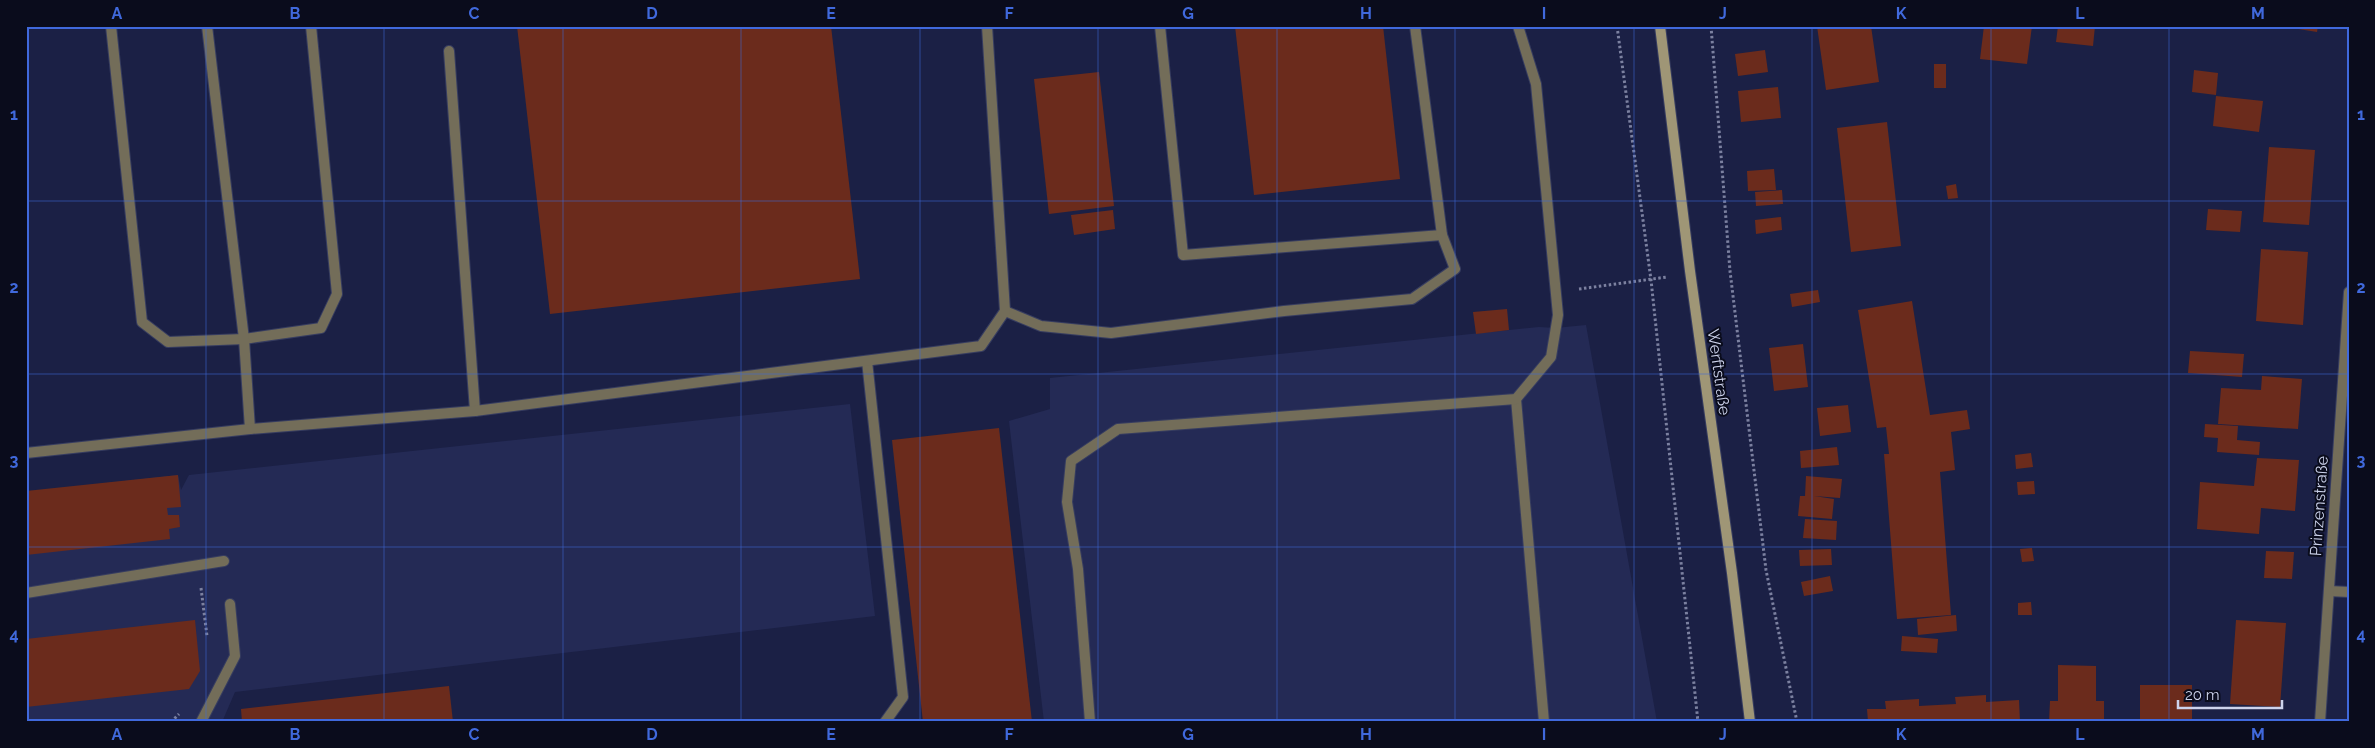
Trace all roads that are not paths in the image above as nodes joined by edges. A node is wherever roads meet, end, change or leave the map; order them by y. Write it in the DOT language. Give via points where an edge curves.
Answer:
graph roads {
  1 [pos="111,26"];
  2 [pos="207,26"];
  3 [pos="310,26"];
  4 [pos="987,26"];
  5 [pos="1160,26"];
  6 [pos="1415,26"];
  7 [pos="1518,26"];
  8 [pos="1660,26"];
  9 [pos="449,51"];
  10 [pos="1442,236"];
  11 [pos="2349,292"];
  12 [pos="1005,312"];
  13 [pos="244,339"];
  14 [pos="868,361"];
  15 [pos="1516,399"];
  16 [pos="474,411"];
  17 [pos="250,429"];
  18 [pos="26,453"];
  19 [pos="224,561"];
  20 [pos="2329,591"];
  21 [pos="2349,592"];
  22 [pos="26,593"];
  23 [pos="230,604"];
  24 [pos="202,722"];
  25 [pos="885,722"];
  26 [pos="1090,722"];
  27 [pos="1544,722"];
  28 [pos="1750,722"];
  29 [pos="2320,722"];
  1 -- 13 [label="street" via="142,322 168,342"];
  2 -- 13 [label="street"];
  3 -- 13 [label="street" via="337,294 322,328"];
  4 -- 12 [label="street"];
  5 -- 10 [label="street" via="1183,255"];
  6 -- 10 [label="street"];
  7 -- 15 [label="street" via="1536,84 1558,314 1551,357"];
  8 -- 28 [label="main road, Werftstraße"];
  9 -- 16 [label="street"];
  10 -- 12 [label="street" via="1455,269 1412,299 1111,333 1041,326"];
  11 -- 20 [label="street, Prinzenstraße"];
  12 -- 14 [label="street" via="981,346"];
  13 -- 17 [label="street"];
  14 -- 16 [label="street"];
  14 -- 25 [label="street" via="903,697"];
  15 -- 26 [label="street" via="1118,428 1071,460 1067,502 1078,569"];
  15 -- 27 [label="street"];
  16 -- 17 [label="street"];
  17 -- 18 [label="street"];
  19 -- 22 [label="street"];
  20 -- 21 [label="street"];
  20 -- 29 [label="street, Prinzenstraße"];
  23 -- 24 [label="street" via="235,656"];
}
